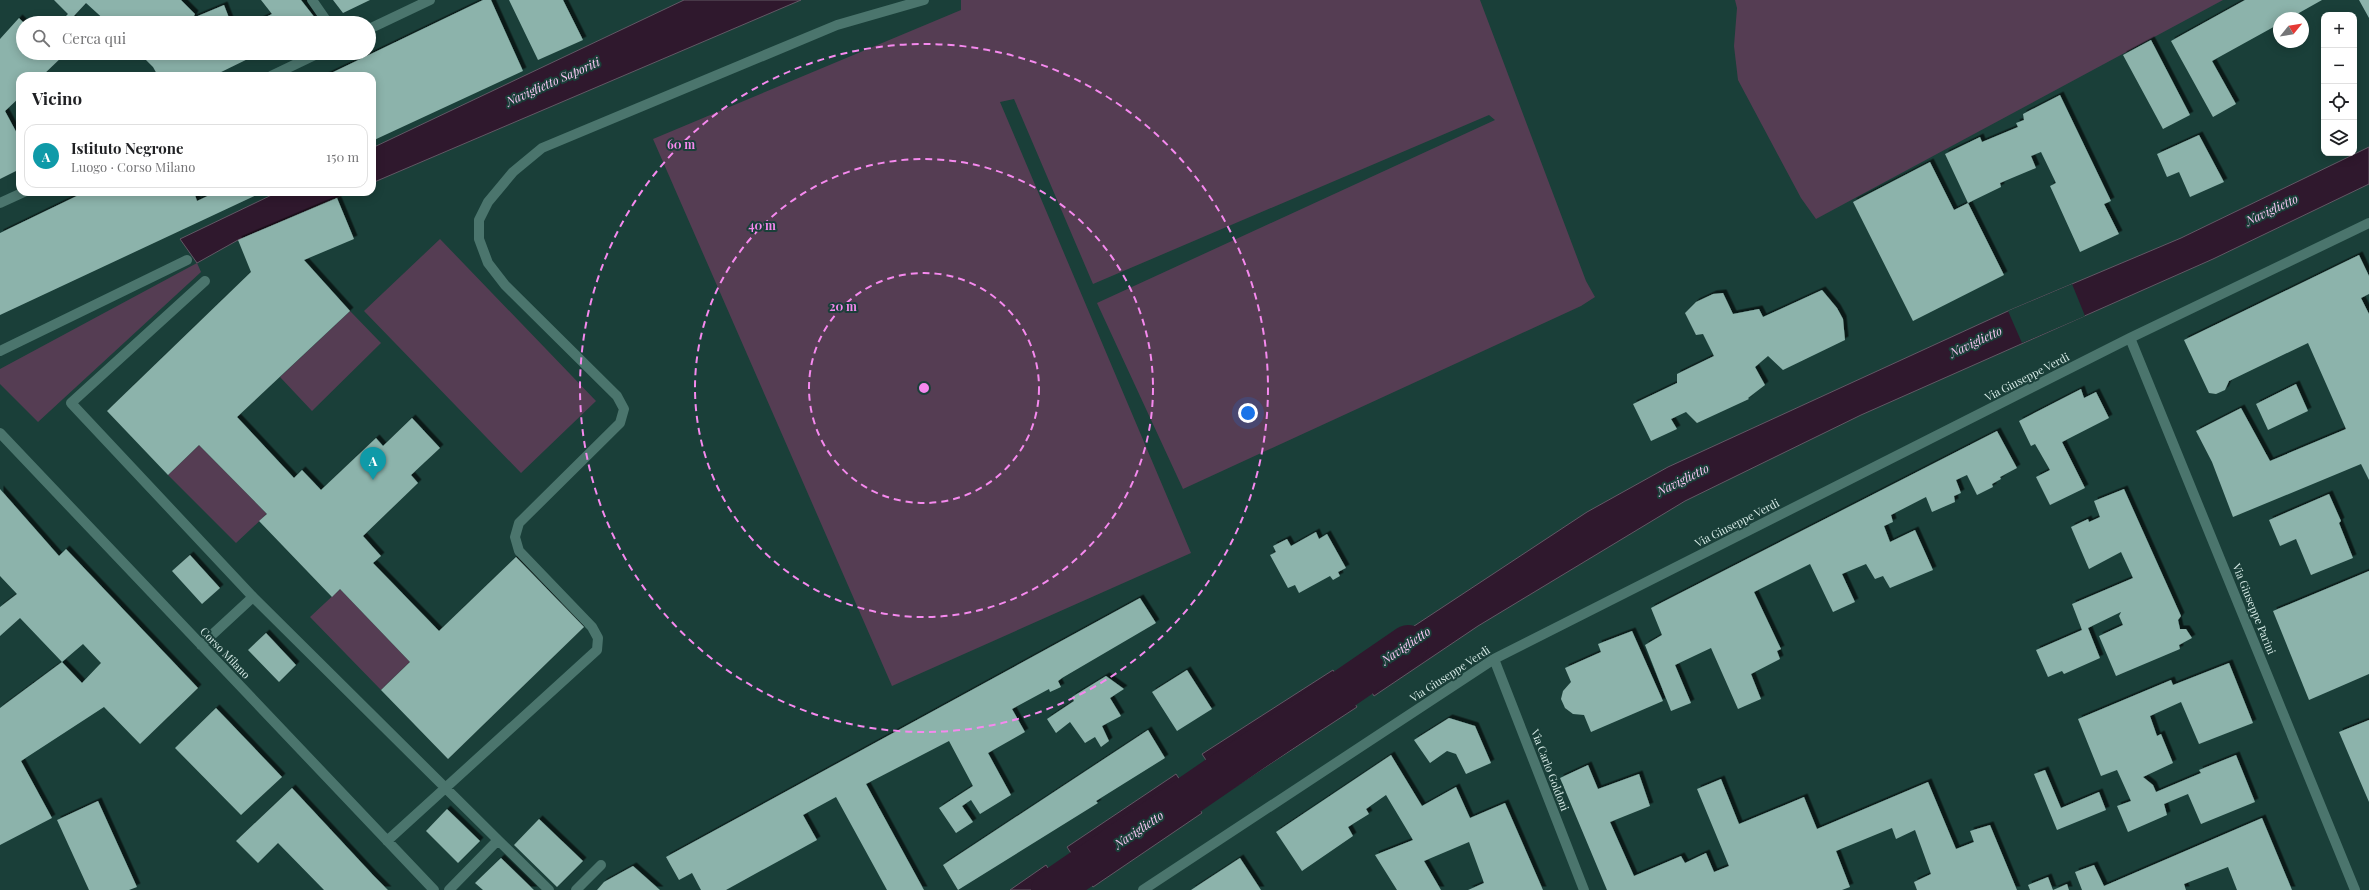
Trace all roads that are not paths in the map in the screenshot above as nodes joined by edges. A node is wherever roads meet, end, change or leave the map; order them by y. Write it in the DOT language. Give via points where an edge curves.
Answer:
graph roads {
  1 [pos="312,0"];
  2 [pos="430,0"];
  3 [pos="924,0"];
  4 [pos="323,16"];
  5 [pos="376,26"];
  6 [pos="304,60"];
  7 [pos="279,72"];
  8 [pos="16,196"];
  9 [pos="0,203"];
  10 [pos="2369,224"];
  11 [pos="187,260"];
  12 [pos="205,281"];
  13 [pos="2130,338"];
  14 [pos="0,351"];
  15 [pos="0,433"];
  16 [pos="253,597"];
  17 [pos="201,645"];
  18 [pos="1494,659"];
  19 [pos="445,787"];
  20 [pos="498,840"];
  21 [pos="387,841"];
  22 [pos="601,865"];
  23 [pos="434,890"];
  24 [pos="449,890"];
  25 [pos="549,890"];
  26 [pos="576,890"];
  27 [pos="1143,890"];
  28 [pos="1584,890"];
  29 [pos="2355,890"];
  1 -- 4 [label="street"];
  2 -- 5 [label="street"];
  3 -- 19 [label="street" via="837,25 542,148 513,172 488,202 480,220 479,239 488,263 505,285 617,396 624,409 620,423 519,523 516,537 519,551 592,627 598,638 597,650"];
  6 -- 7 [label="street"];
  8 -- 9 [label="street"];
  10 -- 13 [label="street, Via Giuseppe Verdi"];
  11 -- 14 [label="street"];
  12 -- 16 [label="street" via="72,403"];
  13 -- 18 [label="street, Via Giuseppe Verdi"];
  13 -- 29 [label="street, Via Giuseppe Parini"];
  15 -- 17 [label="street, Corso Milano"];
  16 -- 17 [label="street"];
  16 -- 19 [label="street"];
  17 -- 21 [label="street, Corso Milano"];
  18 -- 27 [label="street, Via Giuseppe Verdi"];
  18 -- 28 [label="street, Via Carlo Goldoni"];
  19 -- 20 [label="street"];
  19 -- 21 [label="street"];
  20 -- 24 [label="street"];
  20 -- 25 [label="street"];
  21 -- 23 [label="street, Corso Milano"];
  22 -- 26 [label="street"];
}
